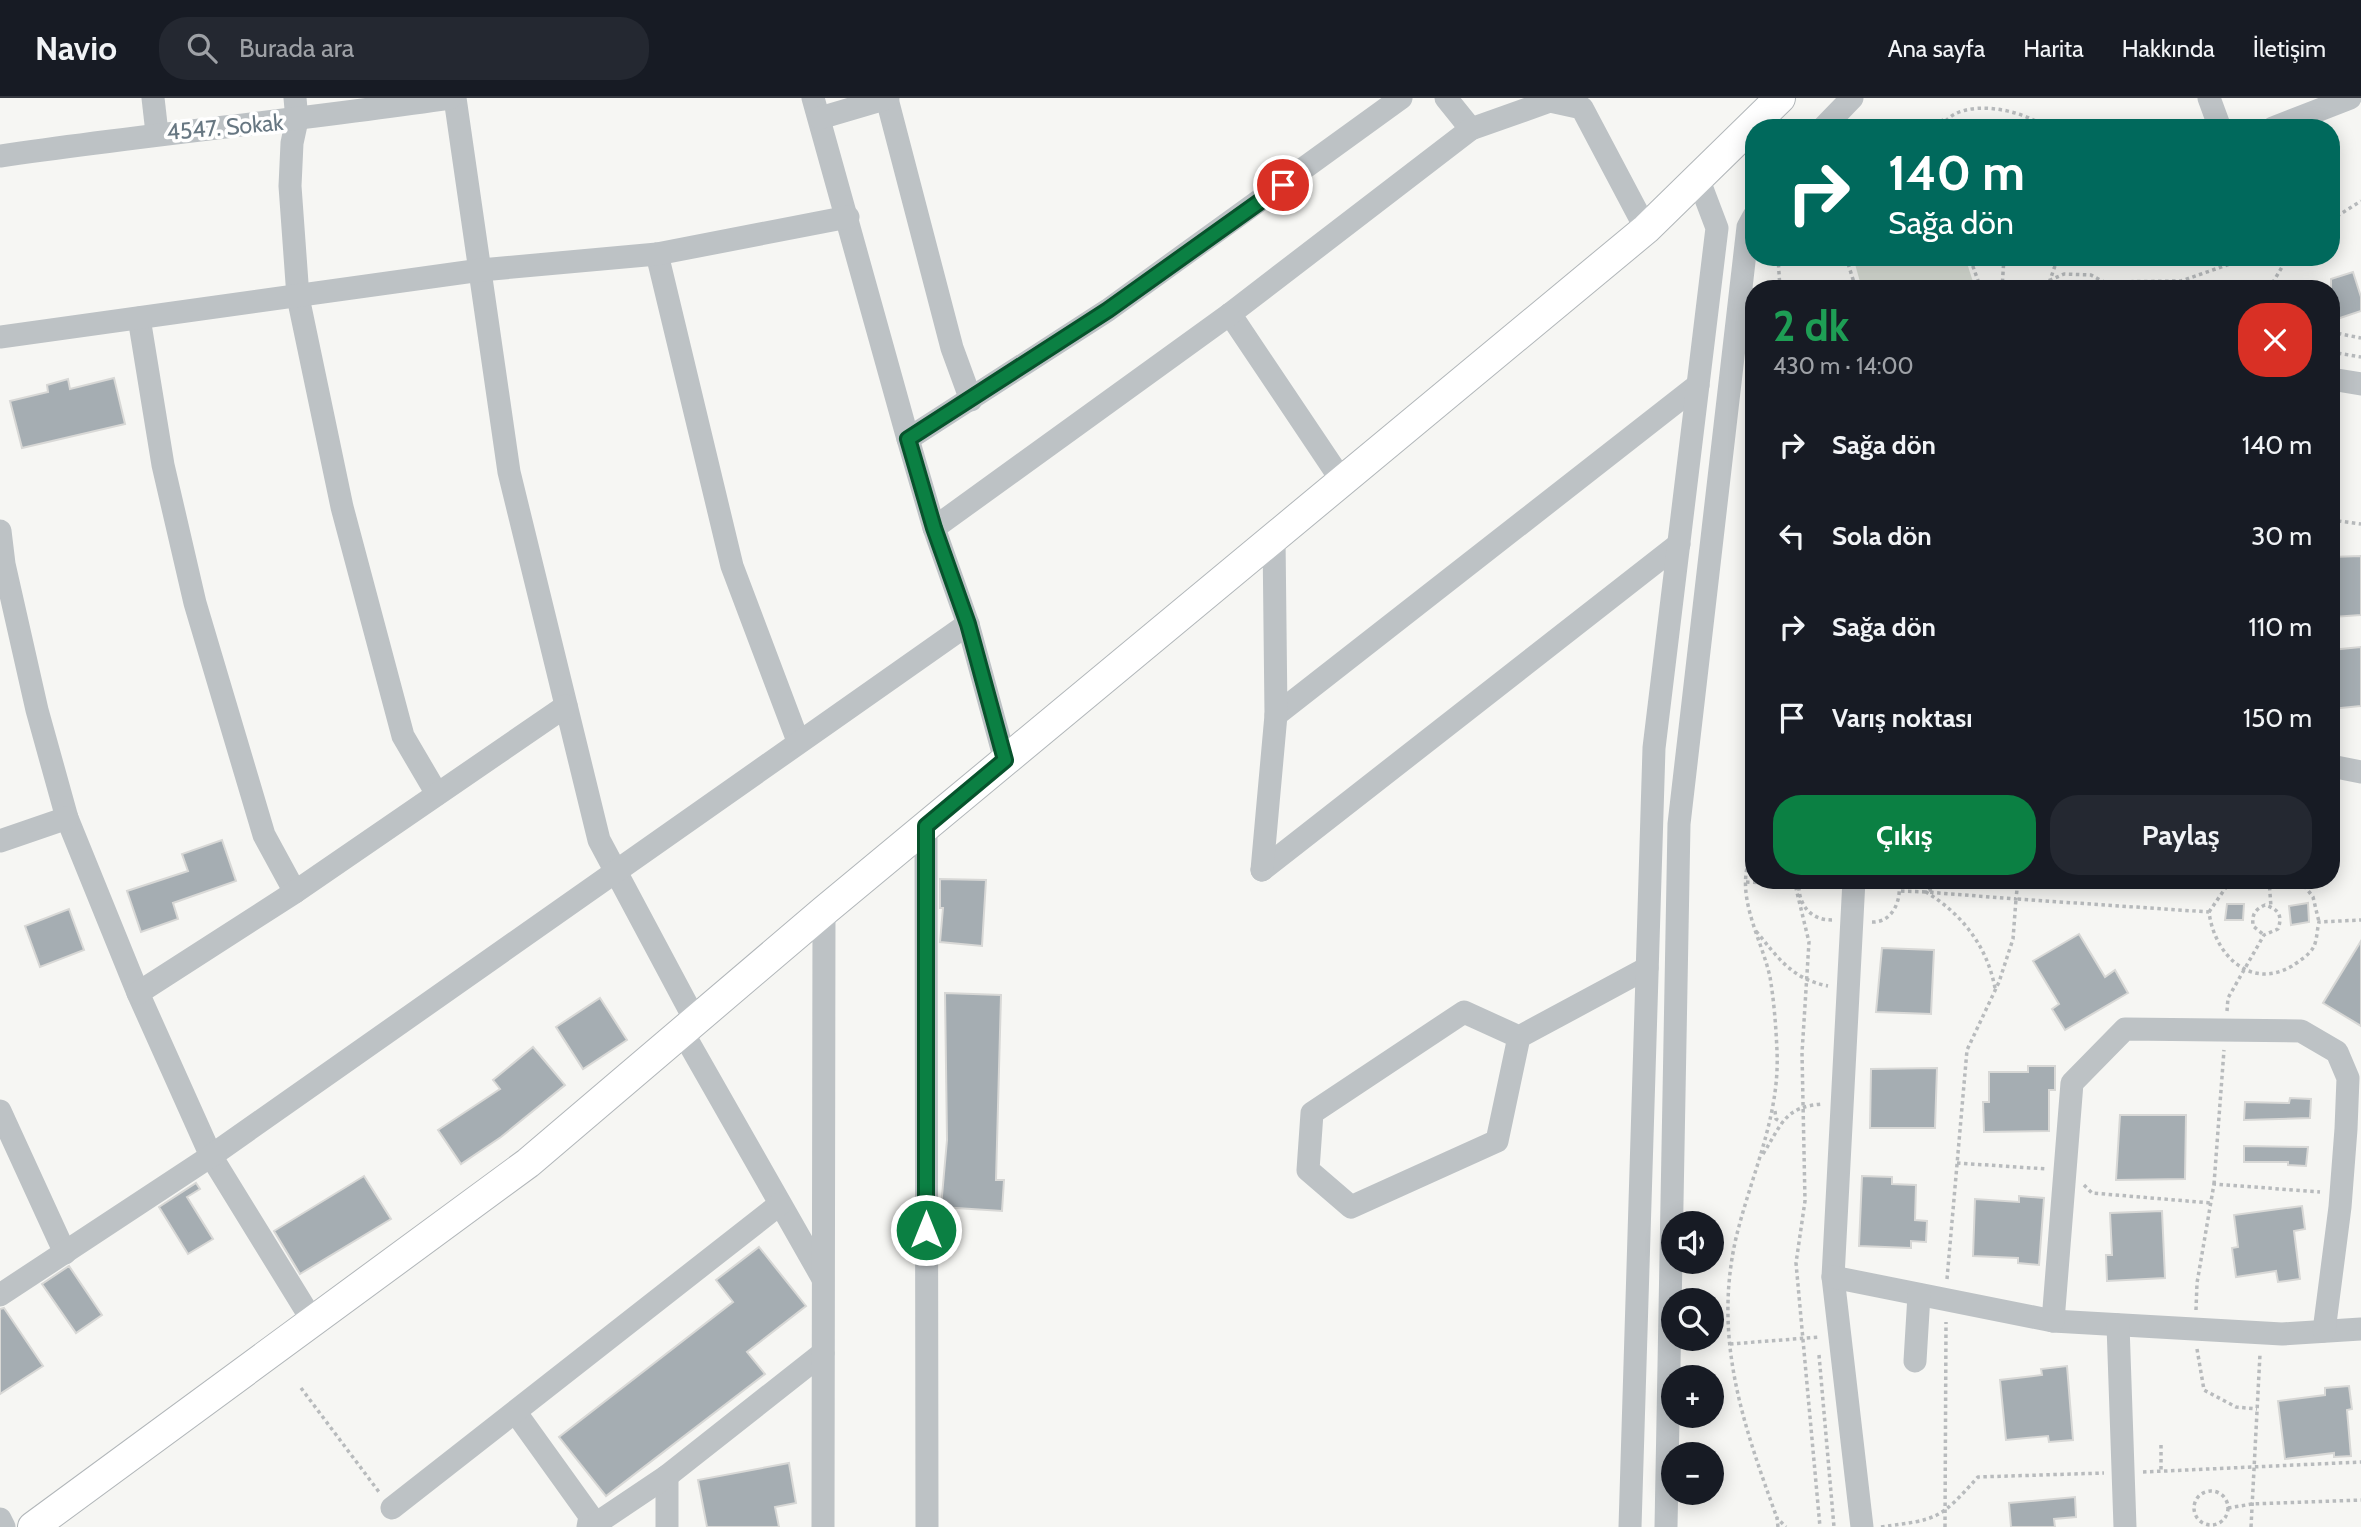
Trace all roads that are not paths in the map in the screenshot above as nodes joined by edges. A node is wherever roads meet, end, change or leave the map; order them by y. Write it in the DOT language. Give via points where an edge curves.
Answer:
graph roads {
  1 [pos="153,98"];
  2 [pos="453,98"];
  3 [pos="888,98"];
  4 [pos="1401,98"];
  5 [pos="1446,98"];
  6 [pos="1533,98"];
  7 [pos="1780,98"];
  8 [pos="1852,98"];
  9 [pos="2208,98"];
  10 [pos="2350,98"];
  11 [pos="817,108"];
  12 [pos="296,109"];
  13 [pos="1510,116"];
  14 [pos="1759,119"];
  15 [pos="1832,119"];
  16 [pos="2216,119"];
  17 [pos="2296,119"];
  18 [pos="1471,129"];
  19 [pos="157,133"];
  20 [pos="1745,133"];
  21 [pos="0,156"];
  22 [pos="1699,178"];
  23 [pos="848,217"];
  24 [pos="1646,229"];
  25 [pos="1745,253"];
  26 [pos="657,254"];
  27 [pos="481,270"];
  28 [pos="298,297"];
  29 [pos="1230,314"];
  30 [pos="139,318"];
  31 [pos="0,337"];
  32 [pos="2340,380"];
  33 [pos="2361,384"];
  34 [pos="1698,385"];
  35 [pos="971,400"];
  36 [pos="908,439"];
  37 [pos="1342,481"];
  38 [pos="934,528"];
  39 [pos="0,531"];
  40 [pos="1274,537"];
  41 [pos="1679,544"];
  42 [pos="968,624"];
  43 [pos="566,706"];
  44 [pos="1276,715"];
  45 [pos="798,741"];
  46 [pos="1005,760"];
  47 [pos="2340,768"];
  48 [pos="2361,772"];
  49 [pos="437,794"];
  50 [pos="66,818"];
  51 [pos="926,826"];
  52 [pos="0,841"];
  53 [pos="615,872"];
  54 [pos="1854,889"];
  55 [pos="295,892"];
  56 [pos="824,911"];
  57 [pos="1647,968"];
  58 [pos="138,993"];
  59 [pos="688,1026"];
  60 [pos="1519,1037"];
  61 [pos="0,1111"];
  62 [pos="211,1156"];
  63 [pos="780,1203"];
  64 [pos="65,1253"];
  65 [pos="1833,1277"];
  66 [pos="823,1280"];
  67 [pos="0,1295"];
  68 [pos="1919,1295"];
  69 [pos="312,1320"];
  70 [pos="2053,1321"];
  71 [pos="2118,1325"];
  72 [pos="2361,1329"];
  73 [pos="2324,1331"];
  74 [pos="823,1353"];
  75 [pos="1915,1361"];
  76 [pos="516,1413"];
  77 [pos="667,1476"];
  78 [pos="392,1508"];
  79 [pos="0,1519"];
  80 [pos="4,1527"];
  81 [pos="33,1527"];
  82 [pos="590,1527"];
  83 [pos="667,1527"];
  84 [pos="823,1527"];
  85 [pos="926,1527"];
  86 [pos="1630,1527"];
  87 [pos="1665,1527"];
  88 [pos="1862,1527"];
  89 [pos="2125,1527"];
  1 -- 19 [label="street"];
  2 -- 12 [label="street, 4547. Sokak"];
  2 -- 27 [label="street"];
  3 -- 11 [label="street"];
  3 -- 35 [label="street" via="952,348"];
  4 -- 35 [label="street" via="1108,310"];
  5 -- 18 [label="street"];
  6 -- 13 [label="street"];
  7 -- 14 [label="main road"];
  8 -- 15 [label="street"];
  9 -- 16 [label="street"];
  10 -- 17 [label="street"];
  11 -- 23 [label="street"];
  12 -- 19 [label="street, 4547. Sokak"];
  12 -- 28 [label="street" via="290,186"];
  13 -- 18 [label="street"];
  13 -- 24 [label="street" via="1550,101 1582,107"];
  18 -- 29 [label="street"];
  19 -- 21 [label="street, 4547. Sokak"];
  20 -- 22 [label="main road"];
  22 -- 24 [label="main road"];
  22 -- 34 [label="street" via="1717,228"];
  23 -- 26 [label="street"];
  23 -- 36 [label="street"];
  24 -- 37 [label="main road"];
  25 -- 87 [label="street" via="1679,824"];
  26 -- 27 [label="street"];
  26 -- 45 [label="street" via="732,566"];
  27 -- 28 [label="street"];
  27 -- 43 [label="street" via="509,472"];
  28 -- 30 [label="street"];
  28 -- 49 [label="street" via="342,507 402,736"];
  29 -- 37 [label="street"];
  29 -- 38 [label="street"];
  30 -- 31 [label="street"];
  30 -- 55 [label="street" via="163,465 195,603 264,835"];
  32 -- 33 [label="street"];
  34 -- 41 [label="street"];
  34 -- 44 [label="street"];
  35 -- 36 [label="street"];
  36 -- 38 [label="street"];
  37 -- 40 [label="main road"];
  38 -- 42 [label="street"];
  39 -- 50 [label="street" via="28,670"];
  40 -- 44 [label="street"];
  40 -- 46 [label="main road"];
  41 -- 44 [label="street" via="1262,870"];
  41 -- 57 [label="street" via="1654,748"];
  42 -- 45 [label="street"];
  42 -- 46 [label="street"];
  43 -- 49 [label="street"];
  43 -- 53 [label="street" via="599,840"];
  45 -- 53 [label="street"];
  46 -- 51 [label="main road"];
  47 -- 48 [label="street"];
  49 -- 55 [label="street"];
  50 -- 52 [label="street"];
  50 -- 58 [label="street"];
  51 -- 56 [label="main road"];
  51 -- 85 [label="street"];
  53 -- 59 [label="street"];
  53 -- 62 [label="street"];
  54 -- 65 [label="street"];
  55 -- 58 [label="street"];
  56 -- 59 [label="main road"];
  56 -- 66 [label="street"];
  57 -- 60 [label="street"];
  57 -- 86 [label="street"];
  58 -- 62 [label="street"];
  59 -- 63 [label="street"];
  59 -- 69 [label="main road" via="528,1163"];
  60 -- 60 [label="street" via="1497,1141 1350,1207 1308,1170 1312,1113 1464,1012"];
  61 -- 64 [label="street"];
  62 -- 64 [label="street"];
  62 -- 69 [label="street"];
  63 -- 66 [label="street"];
  63 -- 76 [label="street"];
  64 -- 67 [label="street"];
  65 -- 68 [label="street"];
  65 -- 88 [label="street"];
  66 -- 74 [label="street"];
  68 -- 70 [label="street"];
  68 -- 75 [label="street"];
  69 -- 81 [label="main road"];
  70 -- 71 [label="street"];
  70 -- 73 [label="street" via="2072,1083 2125,1029 2301,1031 2337,1052 2348,1078 2341,1193"];
  71 -- 73 [label="street" via="2262,1333"];
  71 -- 89 [label="street"];
  72 -- 73 [label="street"];
  74 -- 77 [label="street"];
  74 -- 84 [label="street"];
  76 -- 78 [label="street"];
  76 -- 82 [label="street" via="590,1516"];
  77 -- 82 [label="street"];
  77 -- 83 [label="street"];
  79 -- 80 [label="street"];
}
